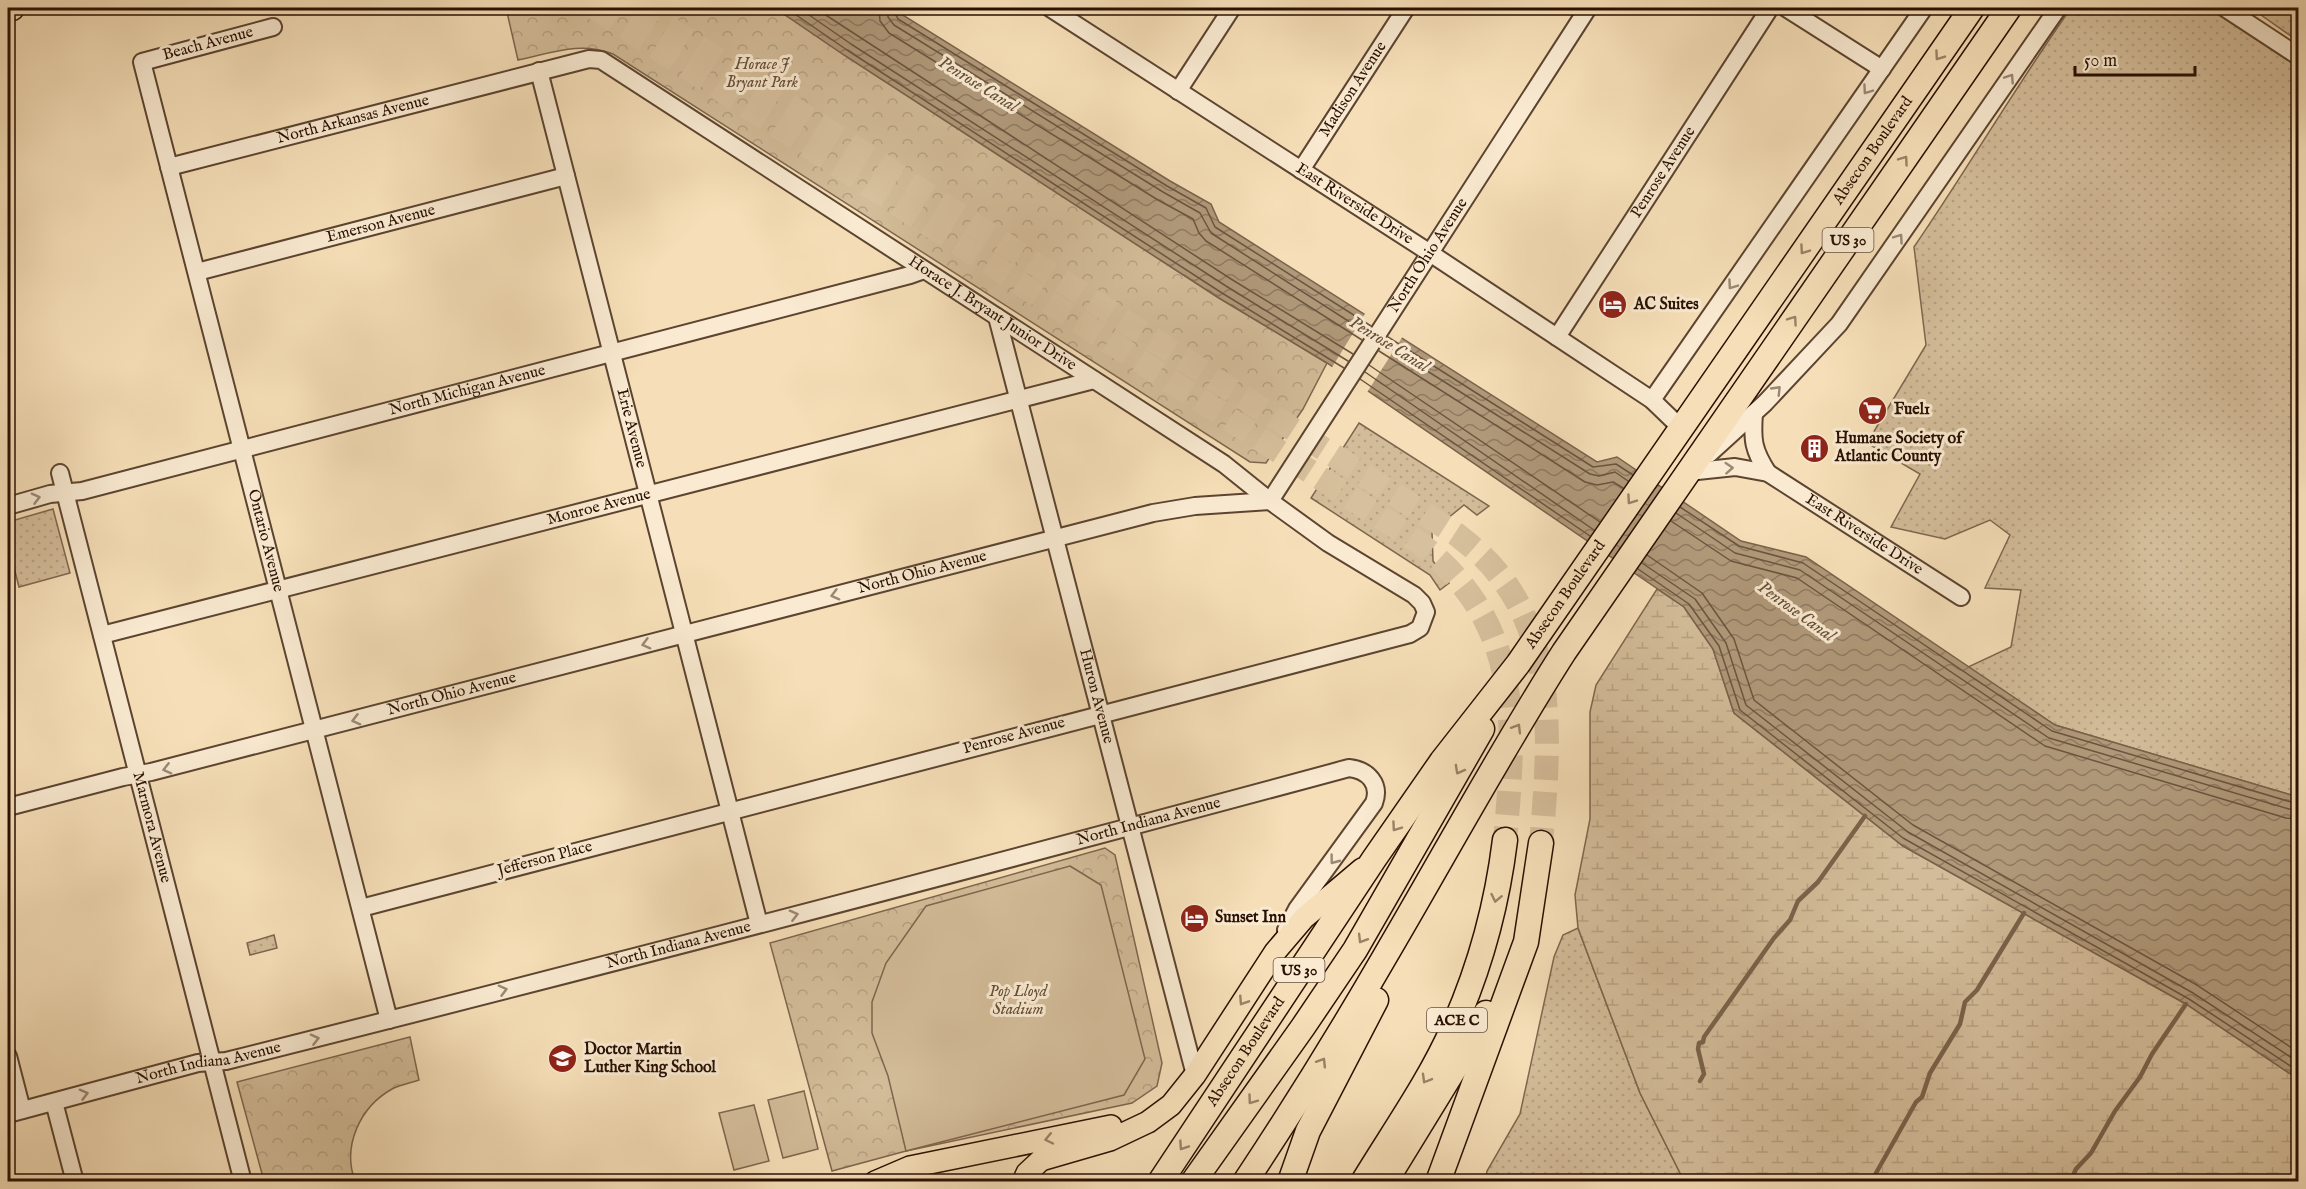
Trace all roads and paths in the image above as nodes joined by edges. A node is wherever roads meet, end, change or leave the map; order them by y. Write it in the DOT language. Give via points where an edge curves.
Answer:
graph roads {
  1 [pos="8,8"];
  2 [pos="12,8"];
  3 [pos="1233,8"];
  4 [pos="1406,8"];
  5 [pos="1588,8"];
  6 [pos="1770,8"];
  7 [pos="1786,8"];
  8 [pos="1924,8"];
  9 [pos="1972,8"];
  10 [pos="2008,8"];
  11 [pos="2058,8"];
  12 [pos="2225,8"];
  13 [pos="1055,9"];
  14 [pos="273,27"];
  15 [pos="2298,56"];
  16 [pos="142,62"];
  17 [pos="1882,69"];
  18 [pos="539,71"];
  19 [pos="1178,91"];
  20 [pos="169,167"];
  21 [pos="1301,170"];
  22 [pos="566,176"];
  23 [pos="1430,252"];
  24 [pos="924,270"];
  25 [pos="197,272"];
  26 [pos="997,317"];
  27 [pos="1557,337"];
  28 [pos="612,353"];
  29 [pos="1094,380"];
  30 [pos="1018,398"];
  31 [pos="1652,400"];
  32 [pos="1754,413"];
  33 [pos="1681,428"];
  34 [pos="243,449"];
  35 [pos="1688,472"];
  36 [pos="60,473"];
  37 [pos="1768,473"];
  38 [pos="65,492"];
  39 [pos="649,494"];
  40 [pos="1270,501"];
  41 [pos="8,506"];
  42 [pos="1054,539"];
  43 [pos="279,590"];
  44 [pos="1961,597"];
  45 [pos="1426,612"];
  46 [pos="685,634"];
  47 [pos="102,635"];
  48 [pos="1518,664"];
  49 [pos="1100,714"];
  50 [pos="315,730"];
  51 [pos="1348,768"];
  52 [pos="138,775"];
  53 [pos="8,807"];
  54 [pos="729,811"];
  55 [pos="1129,828"];
  56 [pos="1505,840"];
  57 [pos="1540,843"];
  58 [pos="1374,859"];
  59 [pos="1534,894"];
  60 [pos="1414,906"];
  61 [pos="361,908"];
  62 [pos="759,924"];
  63 [pos="1275,952"];
  64 [pos="389,1020"];
  65 [pos="8,1056"];
  66 [pos="212,1062"];
  67 [pos="1194,1075"];
  68 [pos="54,1102"];
  69 [pos="14,1112"];
  70 [pos="1148,1122"];
  71 [pos="75,1182"];
  72 [pos="243,1182"];
  73 [pos="875,1182"];
  74 [pos="1023,1182"];
  75 [pos="1160,1182"];
  76 [pos="1193,1182"];
  77 [pos="1245,1182"];
  78 [pos="1290,1182"];
  79 [pos="1363,1182"];
  80 [pos="1384,1182"];
  81 [pos="1438,1182"];
  1 -- 2 [label="highway"];
  3 -- 19 [label="street"];
  4 -- 21 [label="street, Madison Avenue"];
  5 -- 23 [label="street, North Ohio Avenue"];
  6 -- 27 [label="street, Penrose Avenue"];
  7 -- 17 [label="street"];
  8 -- 17 [label="street"];
  9 -- 33 [label="highway, Absecon Boulevard / US 30, one-way"];
  35 -- 10 [label="highway, Absecon Boulevard / US 30, one-way"];
  32 -- 11 [label="street, Absecon Boulevard, one-way" via="1850,309"];
  12 -- 15 [label="street"];
  13 -- 19 [label="street, East Riverside Drive"];
  14 -- 16 [label="street, Beach Avenue"];
  16 -- 20 [label="street, Ontario Avenue"];
  17 -- 31 [label="street, one-way"];
  18 -- 20 [label="street, North Arkansas Avenue"];
  18 -- 22 [label="street, Erie Avenue"];
  18 -- 24 [label="street, Horace J. Bryant Junior Drive" via="589,59 607,63"];
  19 -- 21 [label="street, East Riverside Drive"];
  20 -- 25 [label="street, Ontario Avenue"];
  21 -- 23 [label="street, East Riverside Drive"];
  22 -- 25 [label="street, Emerson Avenue"];
  22 -- 28 [label="street, Erie Avenue"];
  23 -- 27 [label="street, East Riverside Drive"];
  23 -- 40 [label="street, North Ohio Avenue"];
  24 -- 26 [label="street, Horace J. Bryant Junior Drive"];
  24 -- 28 [label="street, North Michigan Avenue"];
  25 -- 34 [label="street, Ontario Avenue"];
  26 -- 29 [label="street, Horace J. Bryant Junior Drive"];
  26 -- 30 [label="street, Huron Avenue"];
  27 -- 31 [label="street, East Riverside Drive"];
  28 -- 34 [label="street, North Michigan Avenue"];
  28 -- 39 [label="street, Erie Avenue"];
  29 -- 30 [label="street, Monroe Avenue"];
  29 -- 40 [label="street, Horace J. Bryant Junior Drive" via="1224,464"];
  30 -- 39 [label="street, Monroe Avenue"];
  30 -- 42 [label="street, Huron Avenue"];
  31 -- 33 [label="street, East Riverside Drive"];
  32 -- 35 [label="street, Absecon Boulevard"];
  32 -- 37 [label="street" via="1755,450"];
  33 -- 48 [label="highway, Absecon Boulevard / US 30, one-way"];
  34 -- 38 [label="street, North Michigan Avenue"];
  34 -- 43 [label="street, Ontario Avenue"];
  35 -- 37 [label="street, East Riverside Drive, one-way" via="1736,466"];
  60 -- 35 [label="highway, Absecon Boulevard / US 30, one-way" via="1532,702"];
  36 -- 38 [label="street, Marmora Avenue"];
  37 -- 44 [label="street, East Riverside Drive"];
  41 -- 38 [label="street, North Michigan Avenue, one-way"];
  38 -- 47 [label="street, Marmora Avenue"];
  39 -- 43 [label="street, Monroe Avenue"];
  39 -- 46 [label="street, Erie Avenue"];
  40 -- 42 [label="street, North Ohio Avenue" via="1174,509"];
  40 -- 45 [label="street, Horace J. Bryant Junior Drive" via="1328,543 1414,595"];
  42 -- 46 [label="street, North Ohio Avenue, one-way"];
  42 -- 49 [label="street, Huron Avenue"];
  43 -- 47 [label="street, Monroe Avenue"];
  43 -- 50 [label="street, Ontario Avenue"];
  45 -- 49 [label="street, Penrose Avenue" via="1420,628 1410,634"];
  46 -- 50 [label="street, North Ohio Avenue, one-way"];
  46 -- 54 [label="street, Erie Avenue"];
  47 -- 52 [label="street, Marmora Avenue"];
  48 -- 58 [label="highway, Absecon Boulevard / US 30, one-way" via="1442,761"];
  48 -- 76 [label="highway, one-way" via="1355,950"];
  49 -- 54 [label="street, Penrose Avenue"];
  49 -- 55 [label="street, Huron Avenue"];
  50 -- 52 [label="street, North Ohio Avenue, one-way"];
  50 -- 61 [label="street, Ontario Avenue"];
  51 -- 55 [label="street, North Indiana Avenue"];
  51 -- 63 [label="street, Absecon Boulevard, one-way" via="1363,772 1374,782 1377,796 1297,909"];
  52 -- 53 [label="street, North Ohio Avenue"];
  52 -- 66 [label="street, Marmora Avenue"];
  54 -- 61 [label="street, Jefferson Place"];
  54 -- 62 [label="street, Erie Avenue"];
  62 -- 55 [label="street, North Indiana Avenue, one-way"];
  55 -- 67 [label="street, Huron Avenue"];
  56 -- 79 [label="highway, ACE C, one-way" via="1492,916 1461,1010 1426,1080"];
  57 -- 59 [label="highway, ACE C"];
  58 -- 63 [label="main road" via="1304,918"];
  58 -- 75 [label="highway, Absecon Boulevard / US 30, one-way"];
  59 -- 80 [label="highway" via="1512,959 1482,1020"];
  59 -- 81 [label="highway, ACE C" via="1526,942"];
  77 -- 60 [label="highway, Absecon Boulevard / US 30, one-way" via="1326,1057"];
  60 -- 78 [label="highway" via="1371,1012 1308,1131"];
  61 -- 64 [label="street, Ontario Avenue"];
  64 -- 62 [label="street, North Indiana Avenue, one-way"];
  63 -- 67 [label="main road, Absecon Boulevard, one-way"];
  66 -- 64 [label="street, North Indiana Avenue, one-way"];
  65 -- 69 [label="street"];
  68 -- 66 [label="street, North Indiana Avenue, one-way"];
  66 -- 72 [label="street, Marmora Avenue"];
  67 -- 70 [label="main road, Absecon Boulevard" via="1171,1105"];
  68 -- 69 [label="street, North Indiana Avenue"];
  68 -- 71 [label="street"];
  70 -- 73 [label="main road, one-way" via="910,1167"];
  70 -- 74 [label="main road, Absecon Boulevard" via="1110,1140 1041,1160"];
}
